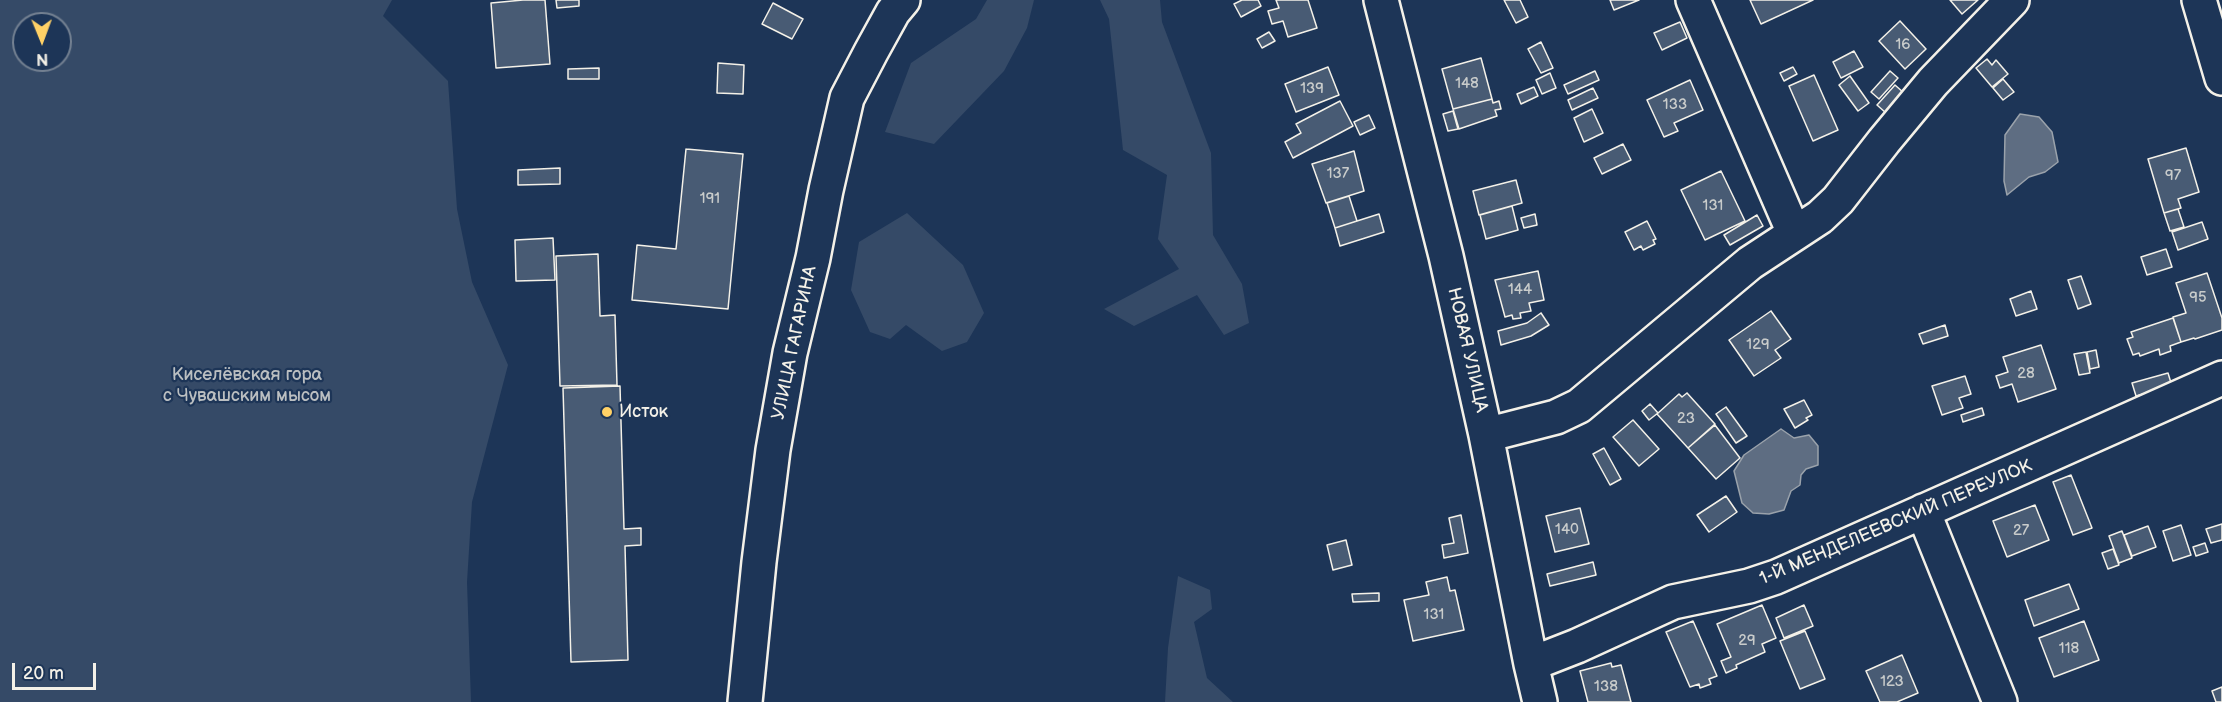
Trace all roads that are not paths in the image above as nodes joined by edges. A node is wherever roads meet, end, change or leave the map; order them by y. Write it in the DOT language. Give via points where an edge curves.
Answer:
graph roads {
  1 [pos="903,0"];
  2 [pos="1381,0"];
  3 [pos="1694,0"];
  4 [pos="2012,0"];
  5 [pos="2199,0"];
  6 [pos="2222,78"];
  7 [pos="1794,233"];
  8 [pos="2222,378"];
  9 [pos="1486,435"];
  10 [pos="1923,512"];
  11 [pos="1531,664"];
  12 [pos="745,702"];
  13 [pos="1540,702"];
  14 [pos="2000,702"];
  1 -- 12 [label="street, УЛИЦА ГАГАРИНА" via="847,98 826,190 773,450"];
  2 -- 9 [label="street, НОВАЯ УЛИЦА" via="1446,256"];
  3 -- 7 [label="street"];
  4 -- 7 [label="street" via="1933,82 1838,200"];
  5 -- 6 [label="street"];
  7 -- 9 [label="street" via="1743,269 1579,406 1556,417"];
  8 -- 10 [label="street, 1-Й МЕНДЕЛЕЕВСКИЙ ПЕРЕУЛОК"];
  9 -- 11 [label="street, НОВАЯ УЛИЦА"];
  10 -- 11 [label="street, 1-Й МЕНДЕЛЕЕВСКИЙ ПЕРЕУЛОК" via="1770,579 1673,602"];
  10 -- 14 [label="street"];
  11 -- 13 [label="street, НОВАЯ УЛИЦА"];
}
